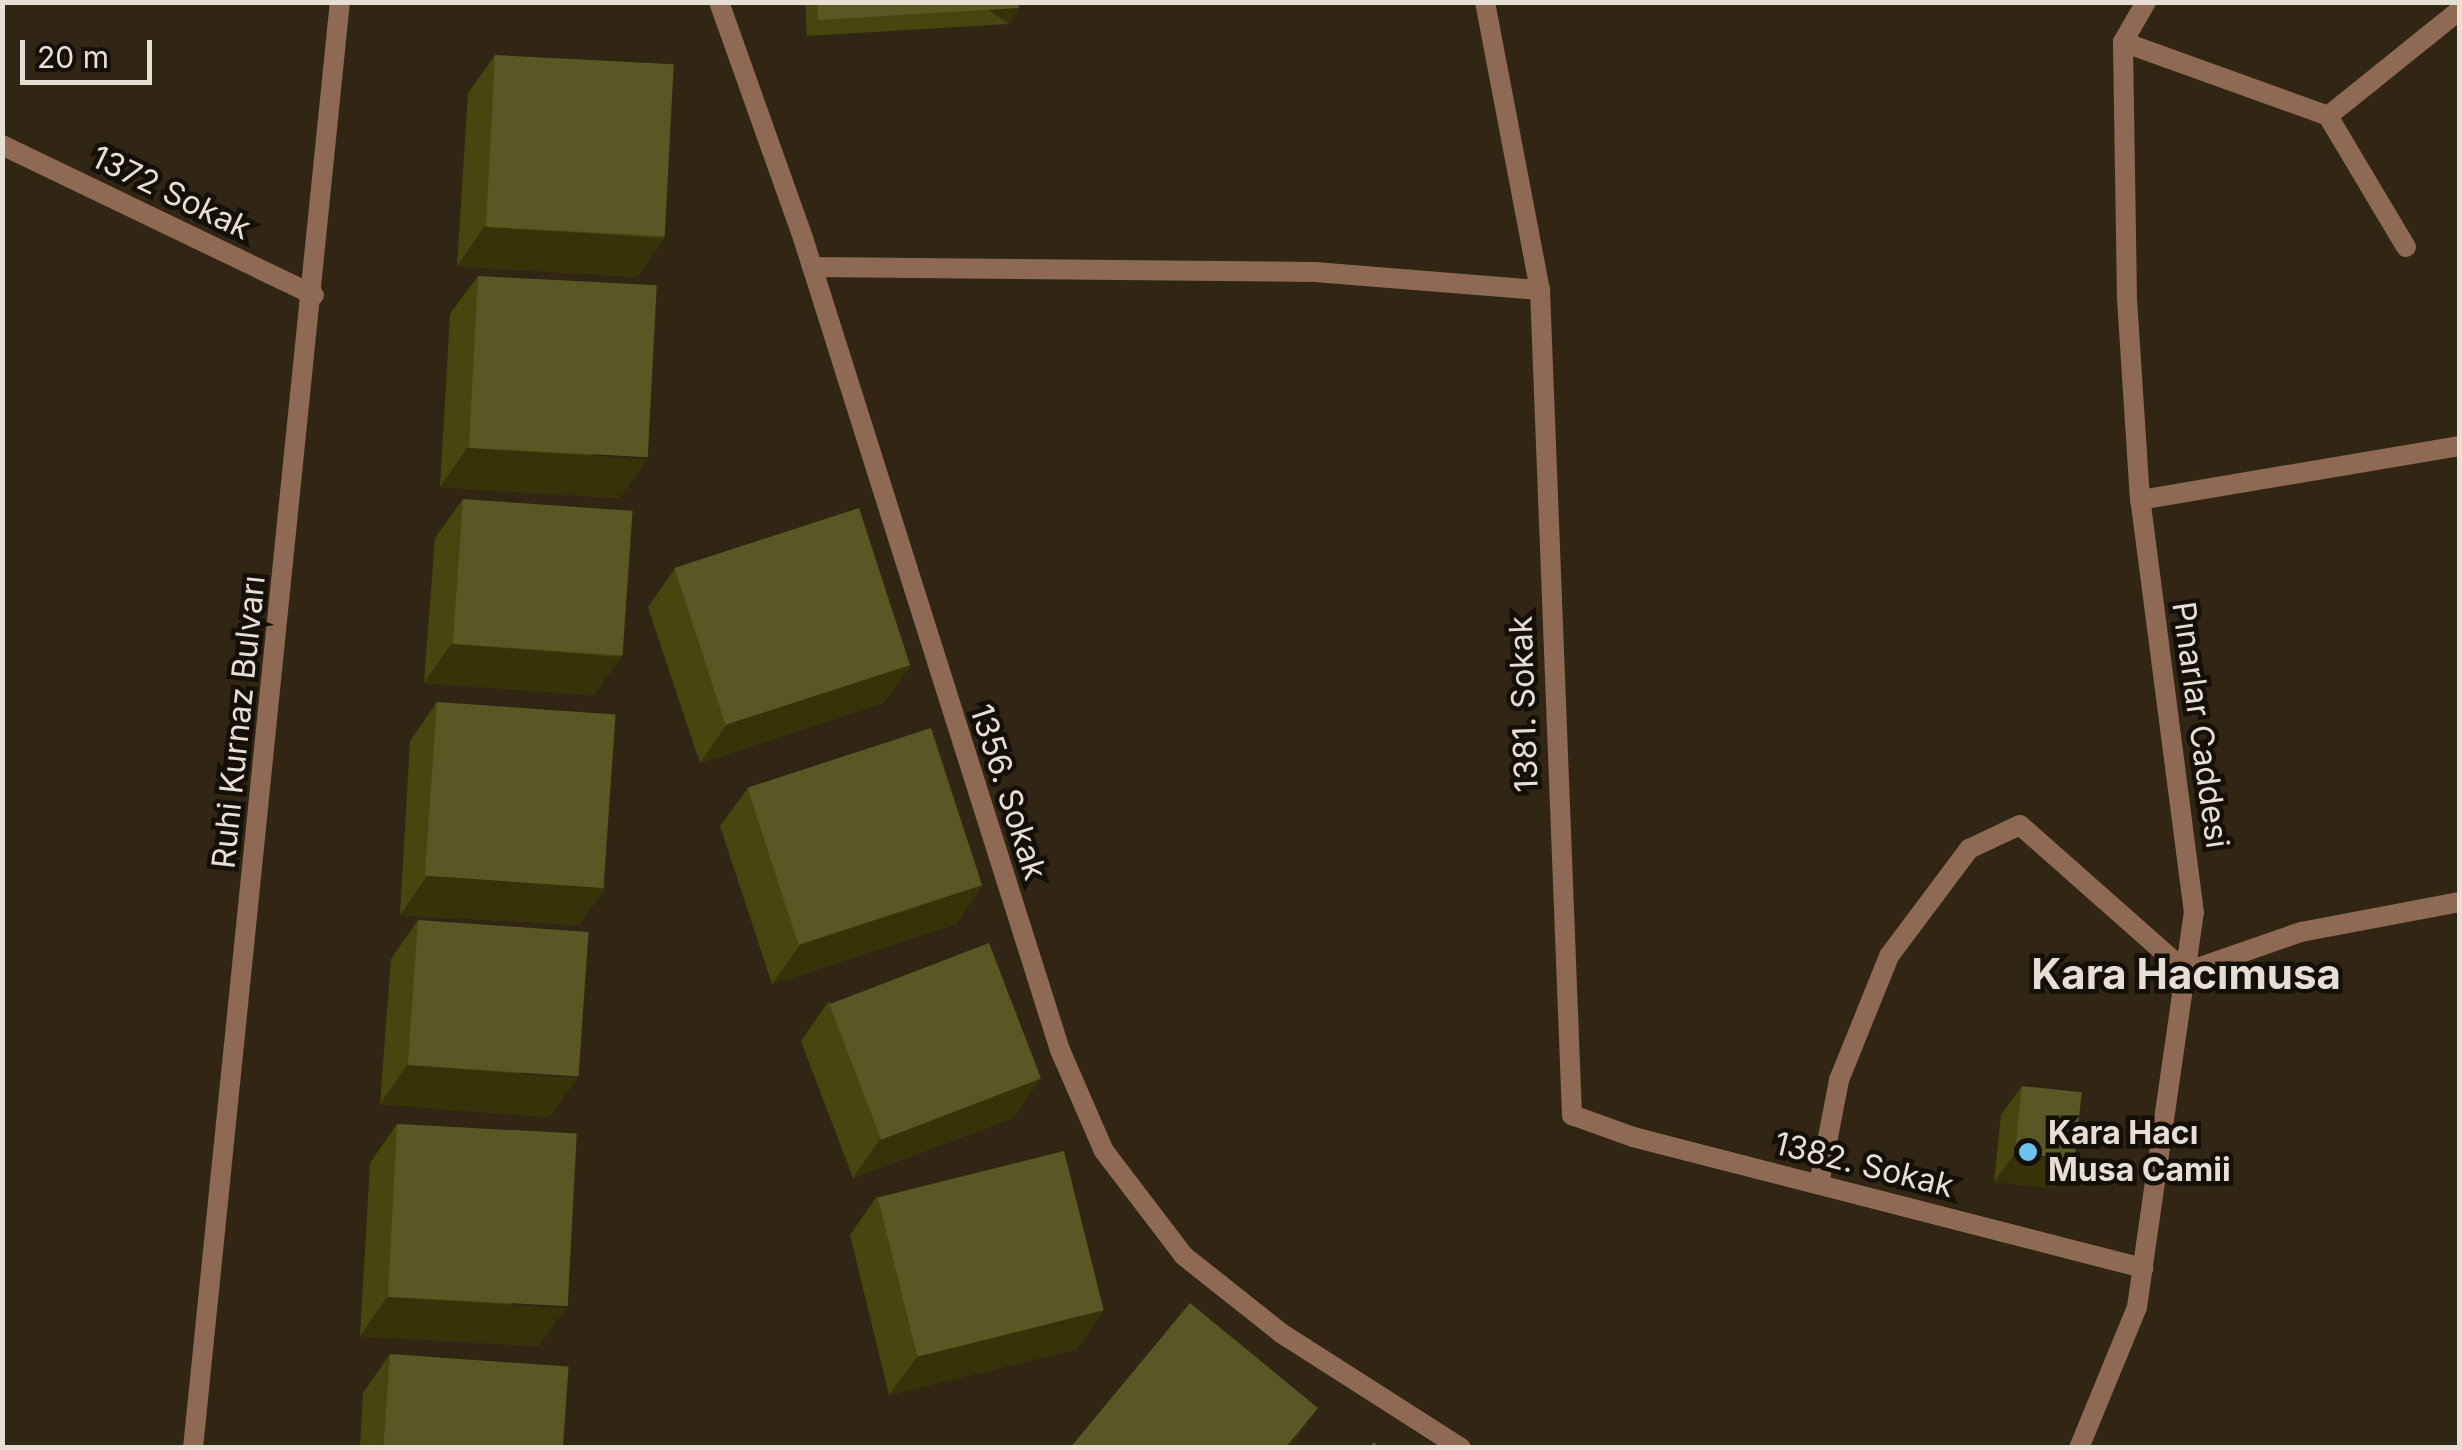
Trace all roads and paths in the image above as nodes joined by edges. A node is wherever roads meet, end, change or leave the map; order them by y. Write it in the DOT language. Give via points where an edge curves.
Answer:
graph roads {
  1 [pos="340,2"];
  2 [pos="719,2"];
  3 [pos="1485,2"];
  4 [pos="2146,2"];
  5 [pos="2460,10"];
  6 [pos="2122,42"];
  7 [pos="2328,116"];
  8 [pos="2,145"];
  9 [pos="2406,247"];
  10 [pos="812,266"];
  11 [pos="1540,290"];
  12 [pos="314,295"];
  13 [pos="2460,446"];
  14 [pos="2140,500"];
  15 [pos="2460,902"];
  16 [pos="2186,972"];
  17 [pos="1572,1114"];
  18 [pos="1820,1184"];
  19 [pos="2143,1268"];
  20 [pos="193,1448"];
  21 [pos="1461,1448"];
  22 [pos="2078,1448"];
  1 -- 12 [label="street, Ruhi Kurnaz Bulvarı"];
  2 -- 10 [label="street, 1356. Sokak"];
  3 -- 11 [label="street, 1381. Sokak"];
  4 -- 6 [label="street"];
  5 -- 7 [label="street"];
  6 -- 7 [label="street"];
  6 -- 14 [label="street, Pınarlar Caddesi" via="2127,298"];
  7 -- 9 [label="street"];
  8 -- 12 [label="street, 1372 Sokak"];
  10 -- 11 [label="street" via="1315,272"];
  10 -- 21 [label="street, 1356. Sokak" via="1060,1050 1104,1150 1184,1256 1280,1332"];
  11 -- 17 [label="street, 1381. Sokak"];
  12 -- 20 [label="street, Ruhi Kurnaz Bulvarı"];
  13 -- 14 [label="street"];
  14 -- 16 [label="street, Pınarlar Caddesi" via="2194,912"];
  15 -- 16 [label="street" via="2300,932"];
  16 -- 18 [label="street" via="2020,825 1969,849 1889,956 1839,1080"];
  16 -- 19 [label="street, Pınarlar Caddesi"];
  17 -- 18 [label="street, 1382. Sokak"];
  18 -- 19 [label="street, 1382. Sokak"];
  19 -- 22 [label="street, Pınarlar Caddesi" via="2137,1307"];
}
